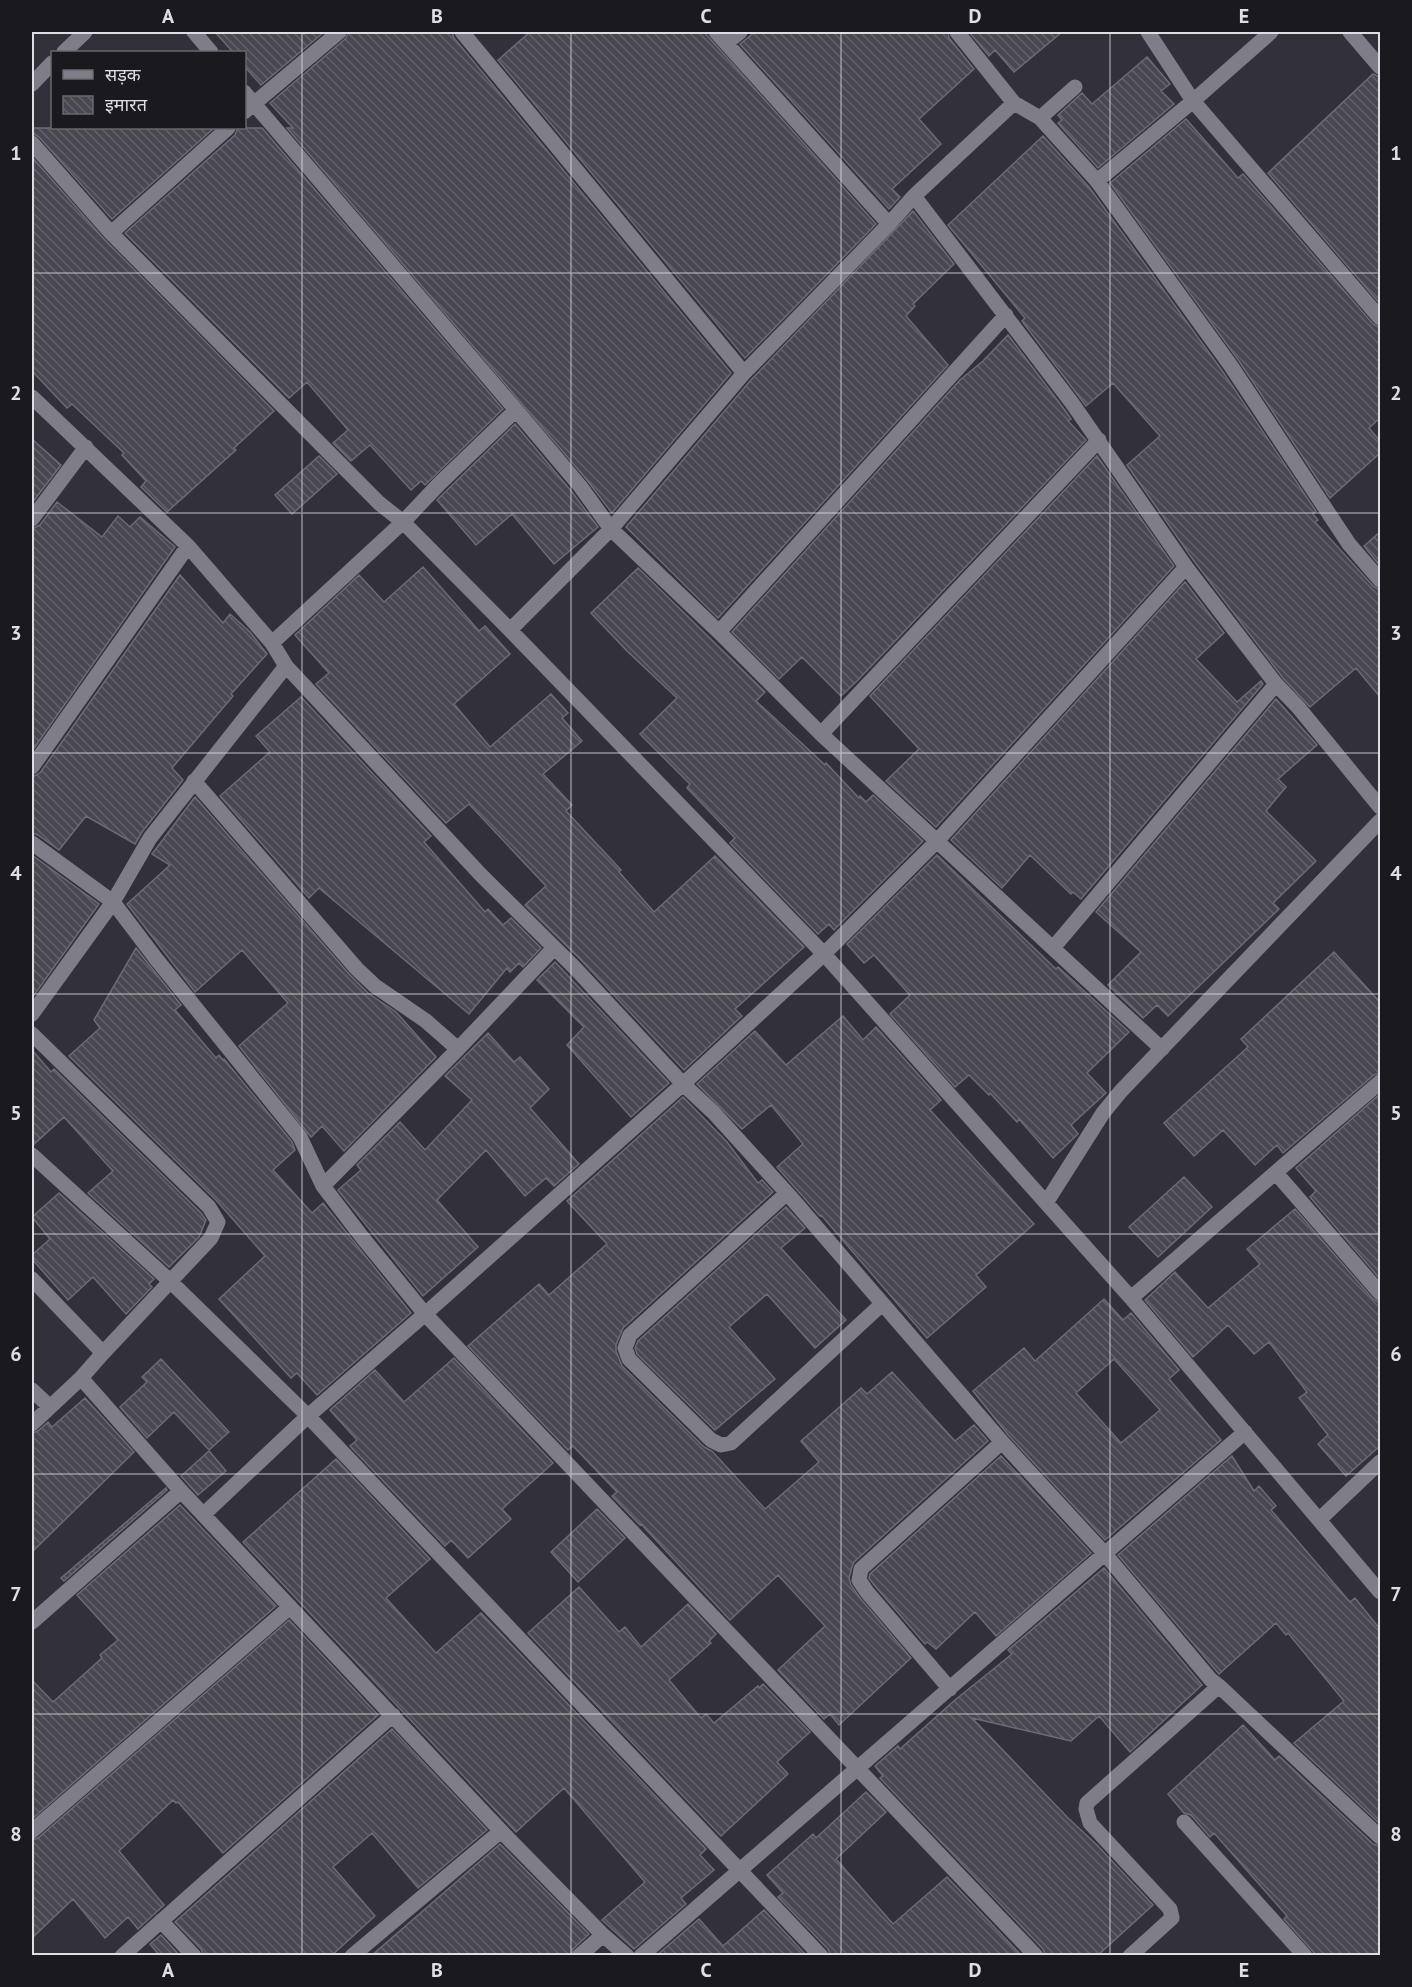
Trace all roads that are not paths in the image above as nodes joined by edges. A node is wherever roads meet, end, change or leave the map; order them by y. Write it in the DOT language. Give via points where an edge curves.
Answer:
graph roads {
  1 [pos="85,32"];
  2 [pos="194,32"];
  3 [pos="339,32"];
  4 [pos="462,32"];
  5 [pos="740,32"];
  6 [pos="957,32"];
  7 [pos="1148,32"];
  8 [pos="1271,32"];
  9 [pos="1350,32"];
  10 [pos="721,37"];
  11 [pos="65,51"];
  12 [pos="210,51"];
  13 [pos="51,64"];
  14 [pos="1380,67"];
  15 [pos="32,84"];
  16 [pos="1075,87"];
  17 [pos="1193,100"];
  18 [pos="248,103"];
  19 [pos="1014,103"];
  20 [pos="1040,118"];
  21 [pos="227,129"];
  22 [pos="32,142"];
  23 [pos="1097,181"];
  24 [pos="914,196"];
  25 [pos="889,224"];
  26 [pos="111,233"];
  27 [pos="1006,315"];
  28 [pos="1380,318"];
  29 [pos="744,374"];
  30 [pos="32,397"];
  31 [pos="516,410"];
  32 [pos="1099,440"];
  33 [pos="86,447"];
  34 [pos="32,519"];
  35 [pos="403,522"];
  36 [pos="611,529"];
  37 [pos="188,546"];
  38 [pos="1186,567"];
  39 [pos="1380,580"];
  40 [pos="510,630"];
  41 [pos="719,632"];
  42 [pos="272,643"];
  43 [pos="286,666"];
  44 [pos="1276,684"];
  45 [pos="821,734"];
  46 [pos="32,767"];
  47 [pos="194,781"];
  48 [pos="1380,807"];
  49 [pos="1380,821"];
  50 [pos="938,841"];
  51 [pos="32,843"];
  52 [pos="113,902"];
  53 [pos="554,948"];
  54 [pos="1053,948"];
  55 [pos="824,954"];
  56 [pos="32,1014"];
  57 [pos="32,1034"];
  58 [pos="458,1049"];
  59 [pos="1162,1049"];
  60 [pos="1380,1082"];
  61 [pos="683,1084"];
  62 [pos="32,1155"];
  63 [pos="1276,1173"];
  64 [pos="323,1186"];
  65 [pos="787,1192"];
  66 [pos="1046,1203"];
  67 [pos="32,1279"];
  68 [pos="170,1281"];
  69 [pos="1380,1293"];
  70 [pos="1131,1298"];
  71 [pos="882,1304"];
  72 [pos="425,1314"];
  73 [pos="103,1353"];
  74 [pos="81,1378"];
  75 [pos="32,1390"];
  76 [pos="50,1407"];
  77 [pos="308,1416"];
  78 [pos="32,1424"];
  79 [pos="1245,1432"];
  80 [pos="1002,1442"];
  81 [pos="1380,1462"];
  82 [pos="181,1491"];
  83 [pos="204,1514"];
  84 [pos="1320,1519"];
  85 [pos="1105,1554"];
  86 [pos="1380,1592"];
  87 [pos="290,1607"];
  88 [pos="32,1622"];
  89 [pos="1219,1686"];
  90 [pos="950,1689"];
  91 [pos="393,1715"];
  92 [pos="857,1769"];
  93 [pos="1184,1822"];
  94 [pos="32,1831"];
  95 [pos="501,1831"];
  96 [pos="1380,1837"];
  97 [pos="742,1870"];
  98 [pos="160,1921"];
  99 [pos="603,1935"];
  100 [pos="122,1956"];
  101 [pos="194,1956"];
  102 [pos="351,1956"];
  103 [pos="579,1956"];
  104 [pos="627,1956"];
  105 [pos="641,1956"];
  106 [pos="821,1956"];
  107 [pos="1036,1956"];
  108 [pos="1130,1956"];
  109 [pos="1305,1956"];
  1 -- 11 [label="street"];
  2 -- 12 [label="street"];
  3 -- 18 [label="street"];
  4 -- 29 [label="street"];
  5 -- 10 [label="street"];
  6 -- 19 [label="street"];
  7 -- 17 [label="street"];
  8 -- 17 [label="street"];
  9 -- 14 [label="street"];
  10 -- 25 [label="street"];
  13 -- 15 [label="street"];
  16 -- 20 [label="street"];
  17 -- 23 [label="street"];
  17 -- 28 [label="street"];
  18 -- 31 [label="street"];
  19 -- 20 [label="street"];
  19 -- 24 [label="street"];
  20 -- 23 [label="street"];
  21 -- 26 [label="street"];
  22 -- 26 [label="street"];
  23 -- 39 [label="street" via="1231,366 1349,544"];
  24 -- 25 [label="street"];
  24 -- 27 [label="street"];
  25 -- 29 [label="street"];
  26 -- 35 [label="street" via="379,503"];
  27 -- 32 [label="street"];
  27 -- 41 [label="street"];
  29 -- 36 [label="street"];
  30 -- 33 [label="street"];
  31 -- 35 [label="street"];
  31 -- 36 [label="street"];
  32 -- 38 [label="street"];
  32 -- 45 [label="street"];
  33 -- 34 [label="street"];
  33 -- 37 [label="street"];
  35 -- 40 [label="street"];
  35 -- 42 [label="street"];
  36 -- 40 [label="street"];
  36 -- 41 [label="street"];
  37 -- 42 [label="street"];
  37 -- 46 [label="street"];
  38 -- 44 [label="street"];
  38 -- 50 [label="street"];
  40 -- 55 [label="street"];
  41 -- 45 [label="street"];
  42 -- 43 [label="street"];
  43 -- 47 [label="street"];
  43 -- 53 [label="street"];
  44 -- 48 [label="street"];
  44 -- 54 [label="street"];
  45 -- 50 [label="street"];
  47 -- 52 [label="street" via="150,838"];
  47 -- 58 [label="street" via="357,969"];
  49 -- 59 [label="street"];
  50 -- 54 [label="street"];
  50 -- 55 [label="street"];
  51 -- 52 [label="street"];
  52 -- 56 [label="street"];
  52 -- 64 [label="street" via="300,1137"];
  53 -- 58 [label="street"];
  53 -- 61 [label="street"];
  54 -- 59 [label="street"];
  55 -- 61 [label="street"];
  55 -- 66 [label="street"];
  57 -- 68 [label="street" via="209,1207 218,1222 211,1238"];
  58 -- 64 [label="street"];
  59 -- 66 [label="street" via="1103,1113"];
  60 -- 63 [label="street"];
  61 -- 65 [label="street"];
  61 -- 72 [label="street"];
  62 -- 68 [label="street"];
  63 -- 69 [label="street"];
  63 -- 70 [label="street"];
  64 -- 72 [label="street"];
  65 -- 71 [label="street"];
  65 -- 71 [label="street" via="630,1335 625,1348 629,1359 711,1440 721,1445 731,1443"];
  66 -- 70 [label="street"];
  67 -- 73 [label="street"];
  68 -- 73 [label="street"];
  68 -- 77 [label="street"];
  70 -- 79 [label="street"];
  71 -- 80 [label="street"];
  72 -- 77 [label="street"];
  72 -- 92 [label="street"];
  73 -- 74 [label="street"];
  74 -- 76 [label="street"];
  74 -- 82 [label="street"];
  75 -- 76 [label="street"];
  76 -- 78 [label="street"];
  77 -- 83 [label="street"];
  77 -- 97 [label="street"];
  79 -- 84 [label="street"];
  79 -- 85 [label="street"];
  80 -- 85 [label="street"];
  80 -- 90 [label="street" via="861,1569 859,1580 867,1592"];
  81 -- 84 [label="street"];
  82 -- 83 [label="street"];
  82 -- 88 [label="street"];
  83 -- 87 [label="street"];
  84 -- 86 [label="street"];
  85 -- 89 [label="street"];
  85 -- 90 [label="street"];
  87 -- 91 [label="street"];
  87 -- 94 [label="street"];
  89 -- 96 [label="street"];
  89 -- 108 [label="street" via="1087,1803 1090,1823 1170,1909 1172,1918"];
  90 -- 92 [label="street"];
  91 -- 95 [label="street"];
  91 -- 98 [label="street"];
  92 -- 97 [label="street"];
  92 -- 107 [label="street"];
  93 -- 109 [label="street"];
  95 -- 99 [label="street"];
  95 -- 102 [label="street"];
  97 -- 105 [label="street"];
  97 -- 106 [label="street"];
  98 -- 100 [label="street"];
  98 -- 101 [label="street"];
  99 -- 103 [label="street"];
  99 -- 104 [label="street"];
}
